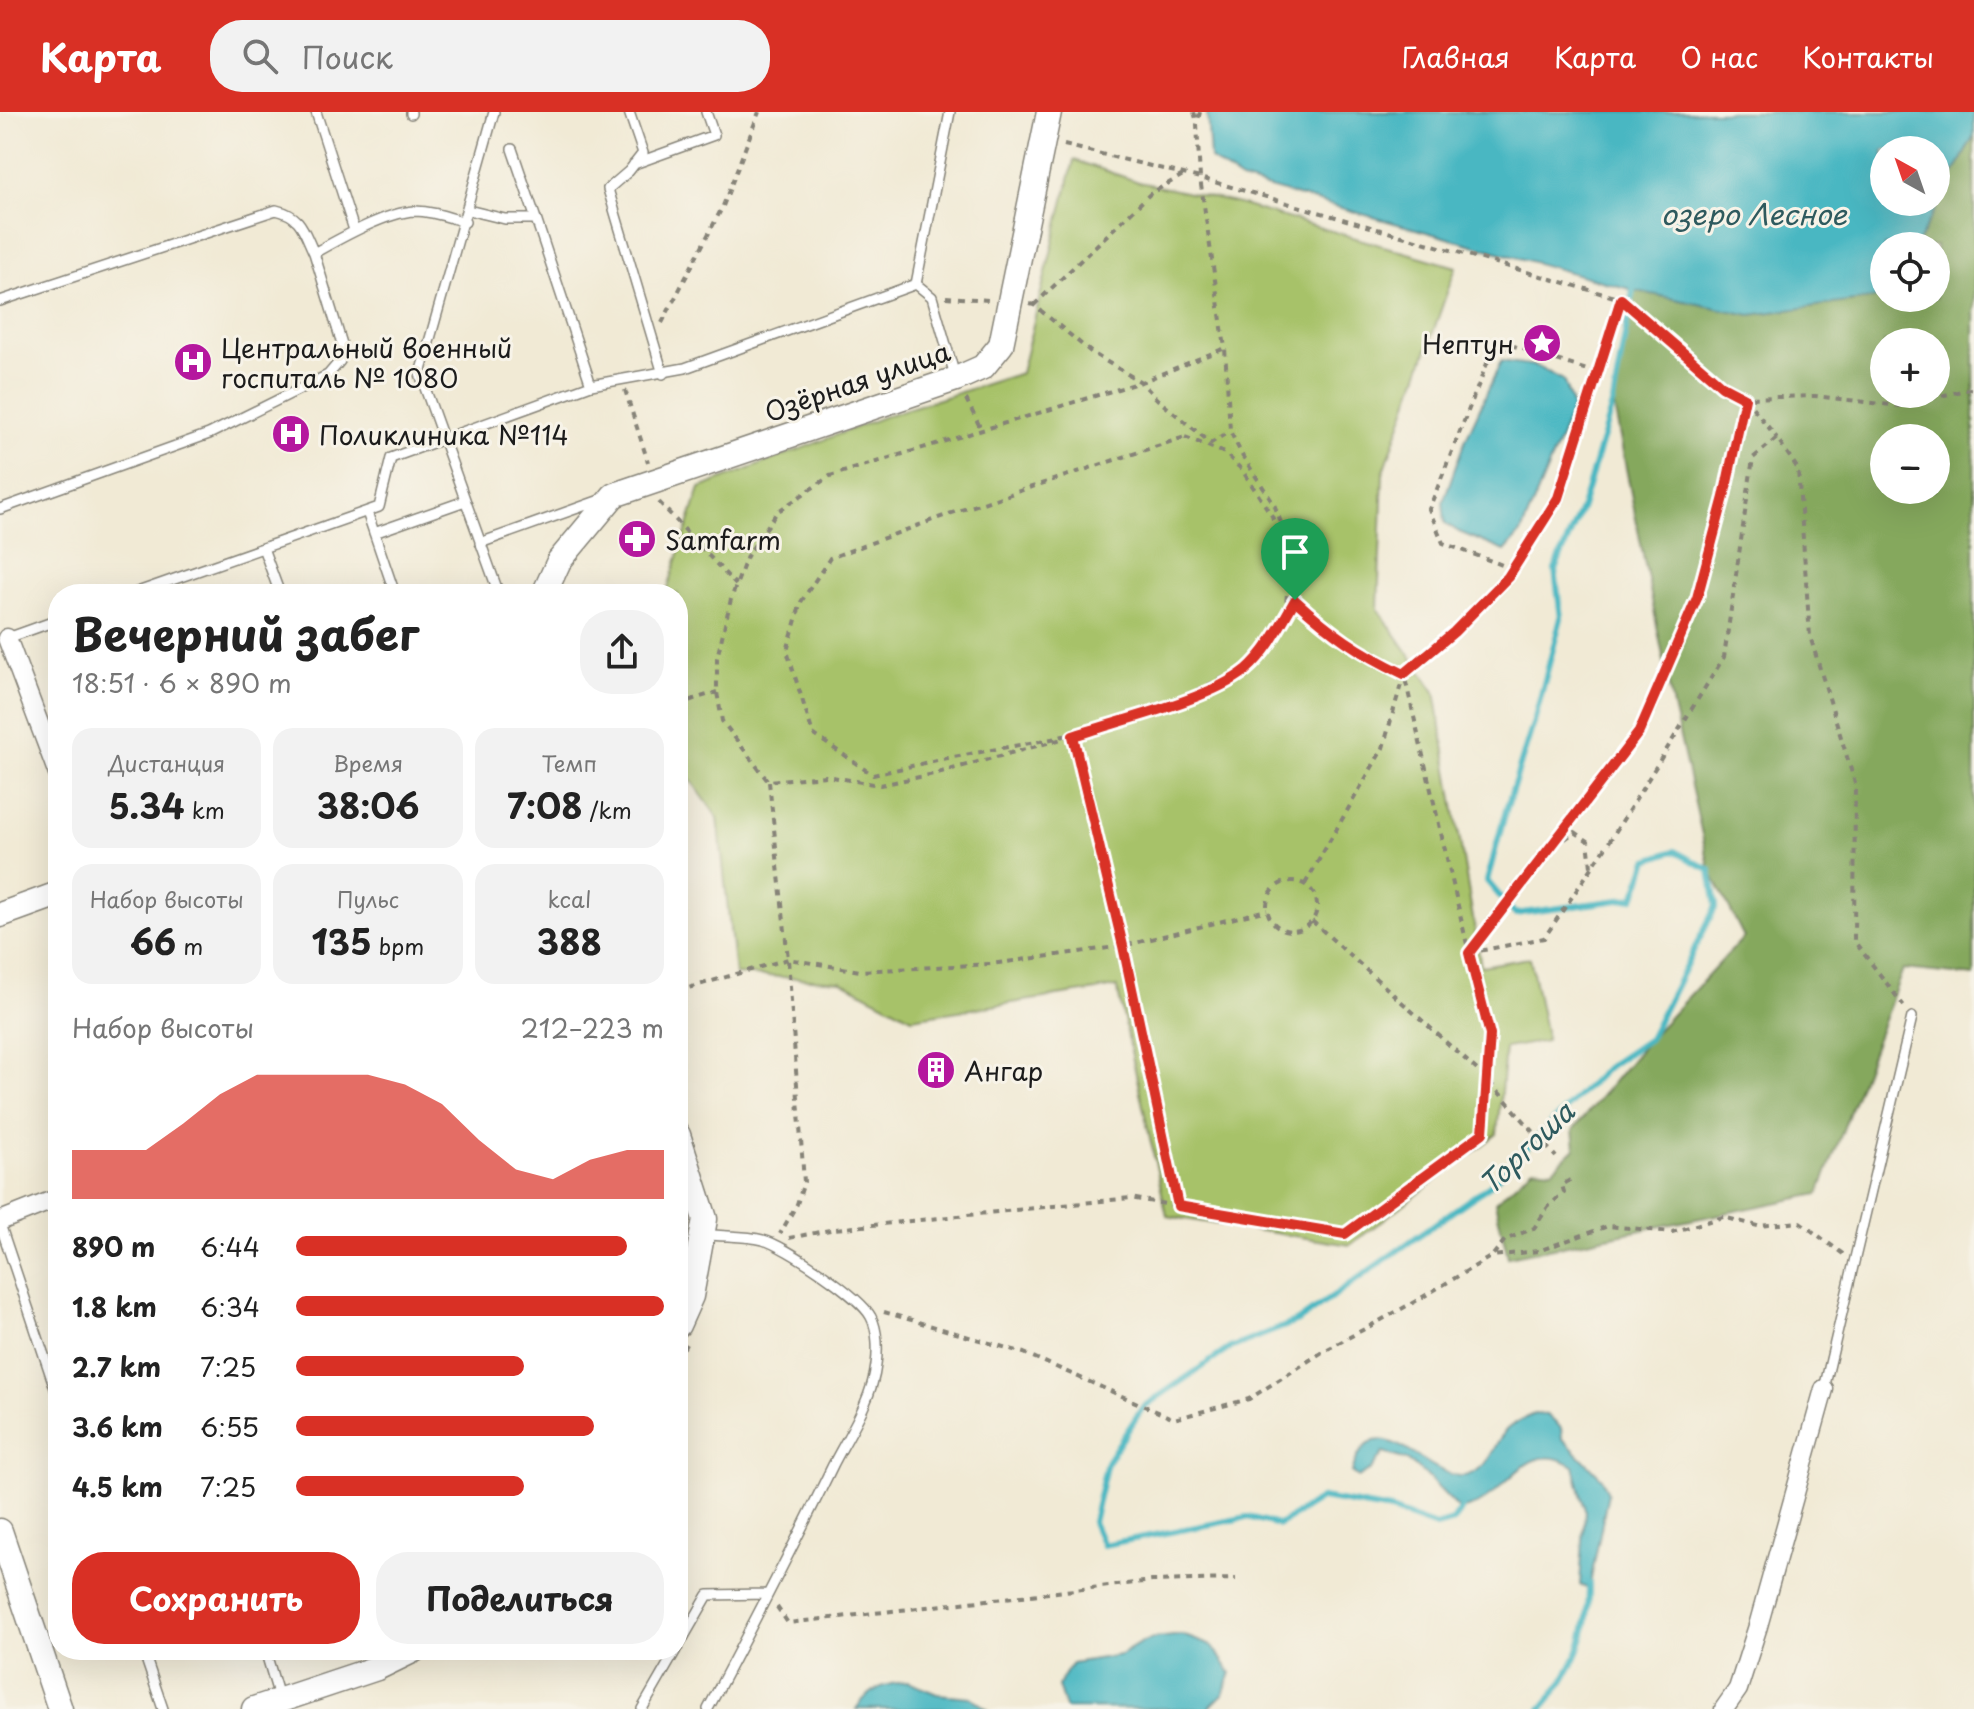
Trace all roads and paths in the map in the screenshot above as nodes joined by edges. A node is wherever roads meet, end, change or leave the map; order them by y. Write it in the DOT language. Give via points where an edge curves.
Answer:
graph roads {
  1 [pos="316,112"];
  2 [pos="494,112"];
  3 [pos="629,112"];
  4 [pos="706,112"];
  5 [pos="759,112"];
  6 [pos="950,112"];
  7 [pos="1049,112"];
  8 [pos="1194,112"];
  9 [pos="1200,112"];
  10 [pos="1197,124"];
  11 [pos="1043,140"];
  12 [pos="512,149"];
  13 [pos="634,164"];
  14 [pos="1184,175"];
  15 [pos="1200,178"];
  16 [pos="468,210"];
  17 [pos="536,219"];
  18 [pos="465,222"];
  19 [pos="354,230"];
  20 [pos="314,253"];
  21 [pos="916,284"];
  22 [pos="932,297"];
  23 [pos="1621,299"];
  24 [pos="0,301"];
  25 [pos="1023,303"];
  26 [pos="652,342"];
  27 [pos="1225,348"];
  28 [pos="1597,373"];
  29 [pos="663,374"];
  30 [pos="956,379"];
  31 [pos="622,381"];
  32 [pos="1141,382"];
  33 [pos="591,385"];
  34 [pos="1974,388"];
  35 [pos="1745,398"];
  36 [pos="981,429"];
  37 [pos="1230,431"];
  38 [pos="443,438"];
  39 [pos="1777,438"];
  40 [pos="649,464"];
  41 [pos="614,495"];
  42 [pos="657,499"];
  43 [pos="465,501"];
  44 [pos="0,509"];
  45 [pos="367,512"];
  46 [pos="374,533"];
  47 [pos="480,543"];
  48 [pos="263,548"];
  49 [pos="1513,569"];
  50 [pos="160,584"];
  51 [pos="276,584"];
  52 [pos="392,584"];
  53 [pos="495,584"];
  54 [pos="549,584"];
  55 [pos="736,585"];
  56 [pos="1295,600"];
  57 [pos="48,624"];
  58 [pos="3,640"];
  59 [pos="1404,674"];
  60 [pos="717,692"];
  61 [pos="688,701"];
  62 [pos="1073,736"];
  63 [pos="48,750"];
  64 [pos="873,775"];
  65 [pos="768,781"];
  66 [pos="1550,850"];
  67 [pos="1591,868"];
  68 [pos="1305,884"];
  69 [pos="48,898"];
  70 [pos="1267,910"];
  71 [pos="0,915"];
  72 [pos="1312,921"];
  73 [pos="1123,946"];
  74 [pos="1469,953"];
  75 [pos="788,959"];
  76 [pos="688,988"];
  77 [pos="1912,1017"];
  78 [pos="1487,1079"];
  79 [pos="1556,1157"];
  80 [pos="688,1166"];
  81 [pos="1570,1180"];
  82 [pos="48,1202"];
  83 [pos="1178,1206"];
  84 [pos="0,1223"];
  85 [pos="703,1234"];
  86 [pos="799,1235"];
  87 [pos="775,1243"];
  88 [pos="1492,1256"];
  89 [pos="1854,1262"];
  90 [pos="688,1303"];
  91 [pos="860,1305"];
  92 [pos="48,1367"];
  93 [pos="1824,1389"];
  94 [pos="0,1531"];
  95 [pos="1236,1579"];
  96 [pos="768,1594"];
  97 [pos="688,1629"];
  98 [pos="146,1660"];
  99 [pos="266,1660"];
  100 [pos="372,1660"];
  101 [pos="670,1660"];
  102 [pos="268,1706"];
  103 [pos="60,1709"];
  104 [pos="163,1709"];
  105 [pos="642,1709"];
  106 [pos="708,1709"];
  107 [pos="1724,1709"];
  1 -- 19 [label="lane"];
  2 -- 16 [label="lane"];
  3 -- 13 [label="lane" via="643,153"];
  4 -- 13 [label="lane" via="714,135"];
  5 -- 26 [label="path" via="723,206"];
  6 -- 21 [label="lane"];
  7 -- 11 [label="street, Озёрная улица"];
  8 -- 10 [label="path"];
  9 -- 10 [label="path"];
  10 -- 15 [label="path"];
  11 -- 14 [label="path"];
  11 -- 25 [label="street, Озёрная улица"];
  12 -- 17 [label="lane"];
  13 -- 26 [label="lane" via="608,189"];
  14 -- 15 [label="path"];
  14 -- 25 [label="path" via="1150,194"];
  15 -- 23 [label="path"];
  15 -- 27 [label="path"];
  16 -- 17 [label="lane" via="505,219"];
  16 -- 18 [label="lane"];
  17 -- 33 [label="lane"];
  18 -- 19 [label="lane" via="411,211"];
  18 -- 38 [label="lane" via="420,374"];
  19 -- 20 [label="lane"];
  20 -- 24 [label="lane" via="299,220 276,210"];
  20 -- 44 [label="lane" via="342,344 340,361 328,375 209,434"];
  21 -- 22 [label="lane"];
  21 -- 29 [label="lane"];
  22 -- 25 [label="path"];
  22 -- 30 [label="lane"];
  23 -- 28 [label="path"];
  23 -- 35 [label="path" via="1722,386"];
  25 -- 30 [label="street, Озёрная улица" via="983,367"];
  25 -- 32 [label="path"];
  26 -- 29 [label="lane"];
  27 -- 32 [label="path"];
  27 -- 37 [label="path"];
  28 -- 49 [label="path" via="1558,498"];
  28 -- 49 [label="path" via="1511,345 1490,356 1429,509 1443,543"];
  29 -- 31 [label="lane"];
  30 -- 36 [label="path"];
  30 -- 41 [label="street, Озёрная улица"];
  31 -- 33 [label="lane"];
  31 -- 40 [label="path"];
  32 -- 36 [label="path"];
  32 -- 37 [label="path" via="1211,443"];
  33 -- 38 [label="lane"];
  34 -- 35 [label="path" via="1899,406 1815,396"];
  35 -- 39 [label="path"];
  35 -- 66 [label="path" via="1697,598 1680,638 1639,732"];
  36 -- 55 [label="path" via="830,476 777,512 747,556"];
  37 -- 56 [label="path" via="1274,504 1295,560"];
  38 -- 43 [label="lane"];
  38 -- 45 [label="lane" via="391,458 379,507"];
  39 -- 67 [label="path" via="1753,458 1724,657"];
  39 -- 77 [label="path" via="1798,469 1810,636 1855,783 1854,941"];
  41 -- 47 [label="lane"];
  41 -- 54 [label="street" via="559,561"];
  42 -- 55 [label="path"];
  43 -- 46 [label="lane"];
  43 -- 47 [label="lane"];
  45 -- 46 [label="lane"];
  45 -- 48 [label="lane"];
  46 -- 52 [label="lane"];
  47 -- 53 [label="lane"];
  48 -- 50 [label="lane"];
  48 -- 51 [label="lane"];
  49 -- 59 [label="path" via="1454,632"];
  55 -- 60 [label="path" via="717,658"];
  56 -- 59 [label="path" via="1331,633"];
  56 -- 62 [label="path" via="1269,644 1245,670 1217,688"];
  57 -- 58 [label="lane"];
  58 -- 63 [label="street"];
  59 -- 68 [label="path" via="1383,748"];
  59 -- 74 [label="path"];
  60 -- 61 [label="path"];
  60 -- 65 [label="path" via="722,721"];
  62 -- 65 [label="path" via="880,785 826,776"];
  62 -- 73 [label="path"];
  64 -- 64 [label="path" via="1057,738 1182,697 1242,669 1286,606 1289,565 1272,516 1242,470 1225,453 1185,437 830,558 801,602 787,651 813,734"];
  65 -- 75 [label="path"];
  66 -- 67 [label="path" via="1575,832 1588,841"];
  66 -- 74 [label="path"];
  67 -- 74 [label="path" via="1544,938"];
  68 -- 70 [label="path" via="1289,880 1274,887"];
  68 -- 72 [label="path" via="1316,897"];
  69 -- 71 [label="street"];
  70 -- 72 [label="path" via="1275,924 1290,931"];
  70 -- 73 [label="path"];
  72 -- 78 [label="path"];
  73 -- 75 [label="path" via="991,964 860,971"];
  73 -- 83 [label="path"];
  74 -- 78 [label="path" via="1490,1035"];
  75 -- 76 [label="path"];
  75 -- 87 [label="path" via="804,1182"];
  77 -- 89 [label="lane"];
  78 -- 79 [label="path"];
  78 -- 83 [label="path" via="1483,1133 1345,1234"];
  80 -- 85 [label="street" via="705,1219"];
  81 -- 88 [label="path" via="1534,1228 1505,1240"];
  82 -- 84 [label="street"];
  83 -- 86 [label="path" via="1130,1198"];
  84 -- 92 [label="lane"];
  85 -- 87 [label="lane"];
  85 -- 90 [label="street"];
  87 -- 91 [label="lane"];
  88 -- 89 [label="path" via="1538,1251 1608,1226 1672,1232 1723,1217 1758,1226 1800,1222"];
  88 -- 91 [label="path" via="1249,1399 1174,1419 1024,1353"];
  89 -- 93 [label="lane"];
  91 -- 96 [label="lane" via="871,1316 876,1337 876,1366 867,1396"];
  93 -- 107 [label="street" via="1754,1639 1738,1689"];
  94 -- 103 [label="street"];
  95 -- 96 [label="path" via="1152,1581 788,1623"];
  96 -- 97 [label="lane" via="708,1595"];
  96 -- 106 [label="lane"];
  98 -- 104 [label="lane"];
  99 -- 102 [label="lane"];
  100 -- 102 [label="street"];
  101 -- 105 [label="lane"];
}
